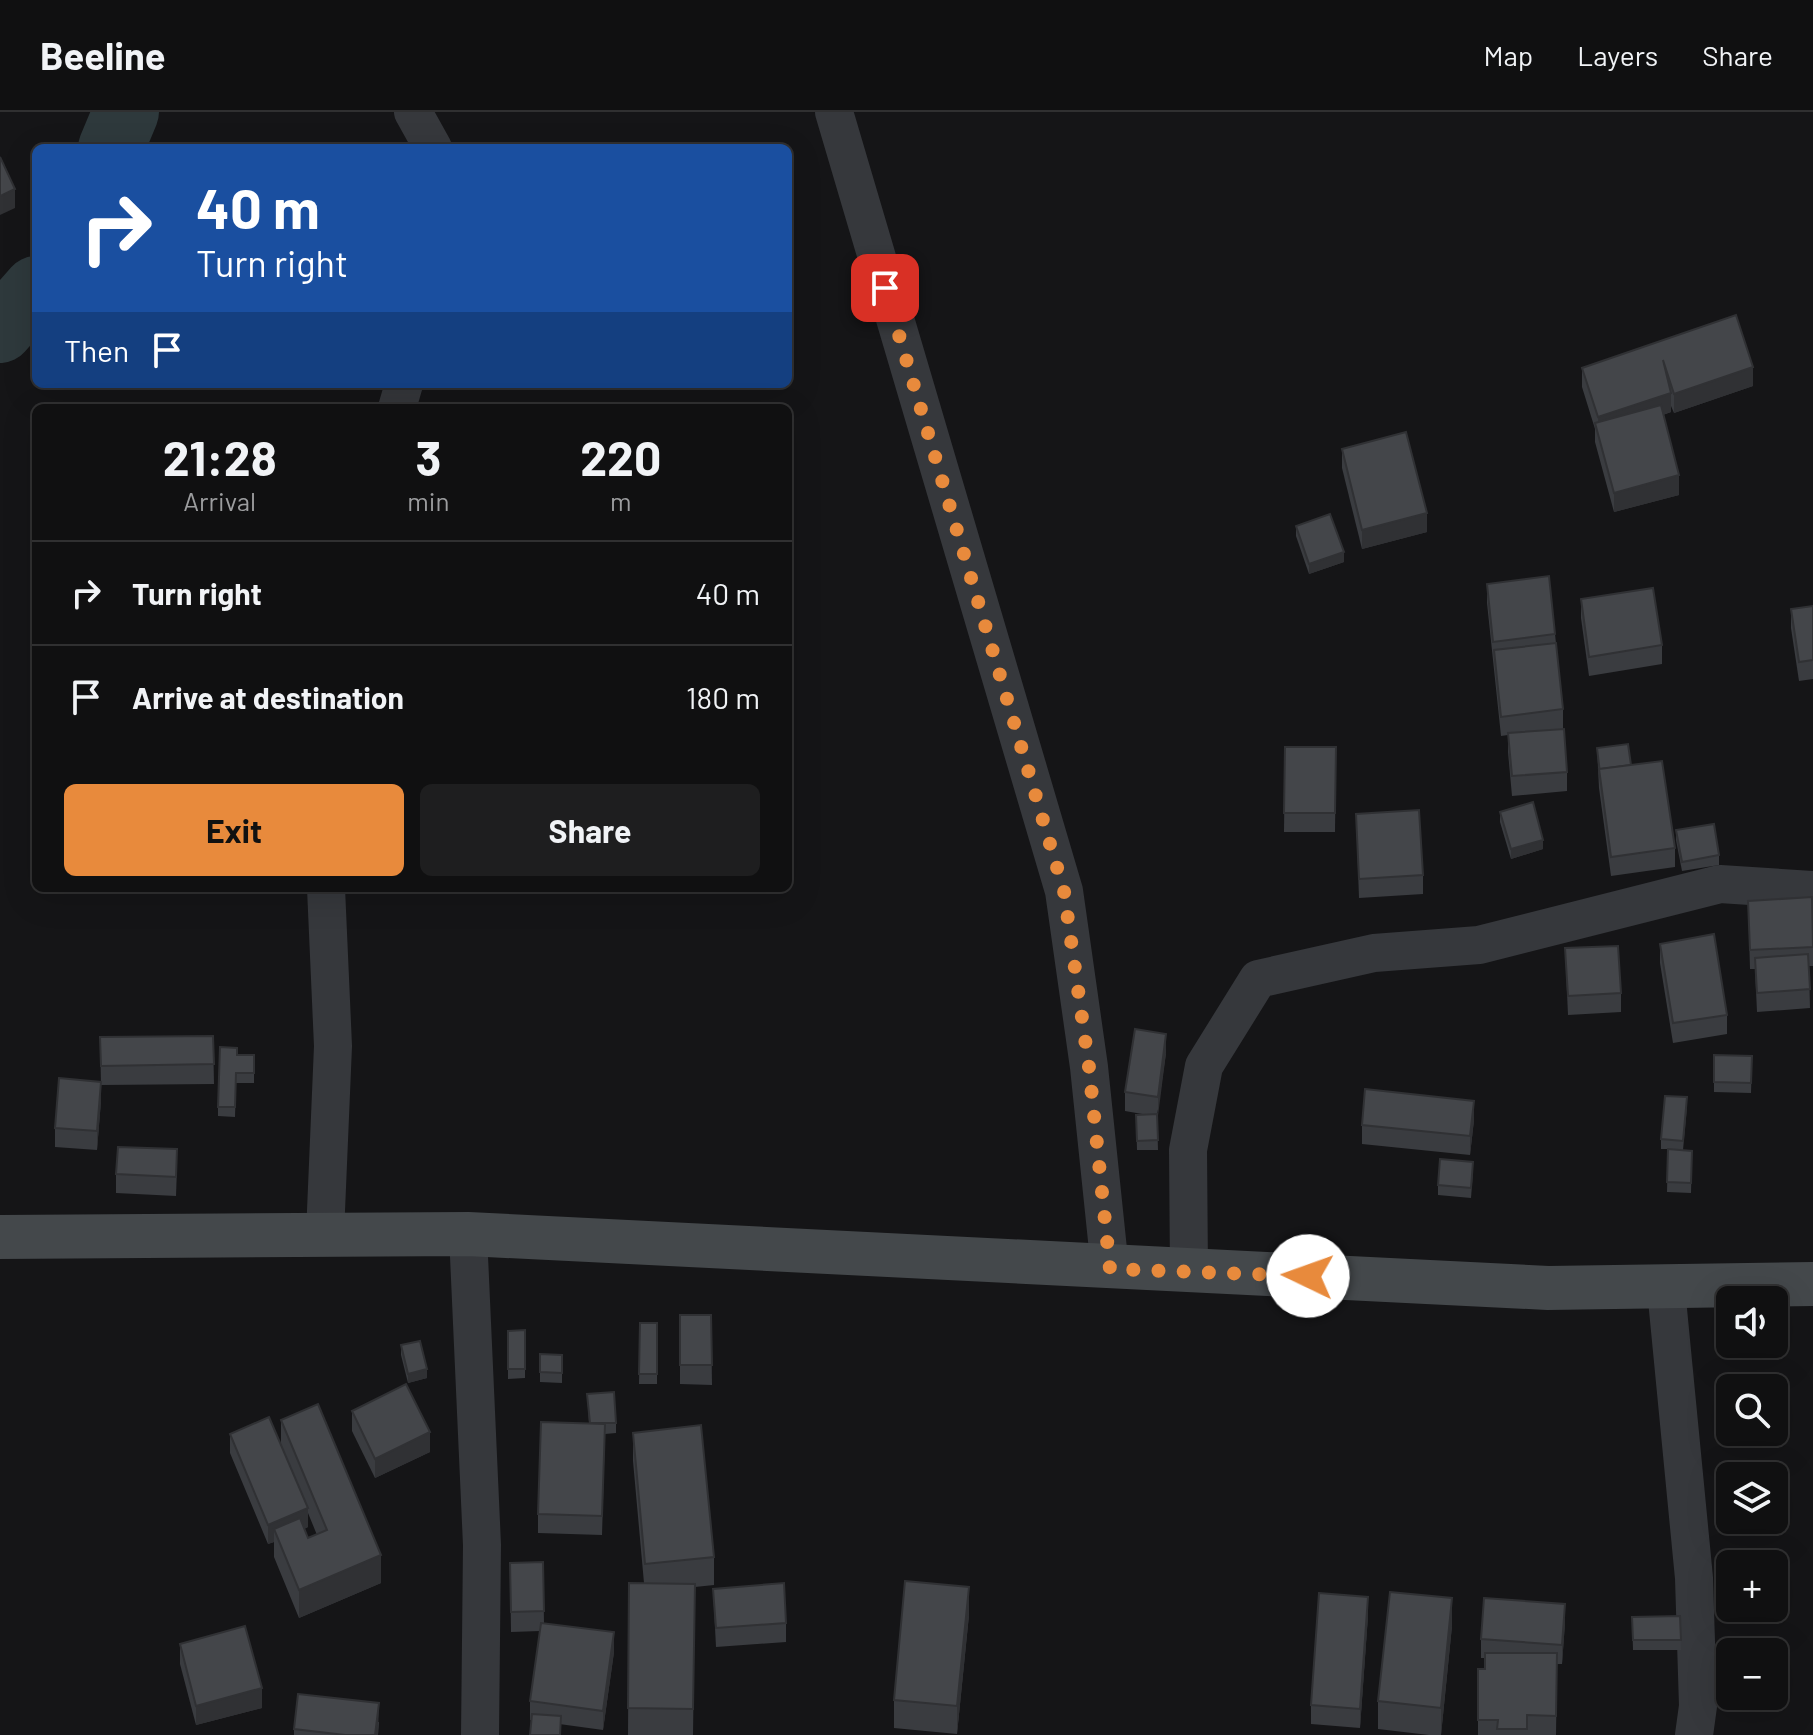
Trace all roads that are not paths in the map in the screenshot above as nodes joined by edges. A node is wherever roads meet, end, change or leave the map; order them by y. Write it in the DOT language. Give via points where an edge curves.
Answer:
graph roads {
  1 [pos="413,112"];
  2 [pos="834,112"];
  3 [pos="431,144"];
  4 [pos="1813,890"];
  5 [pos="326,892"];
  6 [pos="325,1234"];
  7 [pos="468,1234"];
  8 [pos="0,1237"];
  9 [pos="1110,1269"];
  10 [pos="1189,1271"];
  11 [pos="1813,1284"];
  12 [pos="1666,1289"];
  13 [pos="480,1735"];
  14 [pos="1694,1735"];
  1 -- 3 [label="street"];
  2 -- 9 [label="street" via="1064,891"];
  4 -- 10 [label="street" via="1720,884 1479,945 1374,953 1258,979 1204,1066 1188,1150"];
  5 -- 6 [label="street" via="333,1046"];
  6 -- 7 [label="main road"];
  6 -- 8 [label="main road"];
  7 -- 9 [label="main road"];
  7 -- 13 [label="street" via="482,1545"];
  9 -- 10 [label="main road"];
  10 -- 12 [label="main road"];
  11 -- 12 [label="main road"];
  12 -- 14 [label="street" via="1694,1578"];
}
